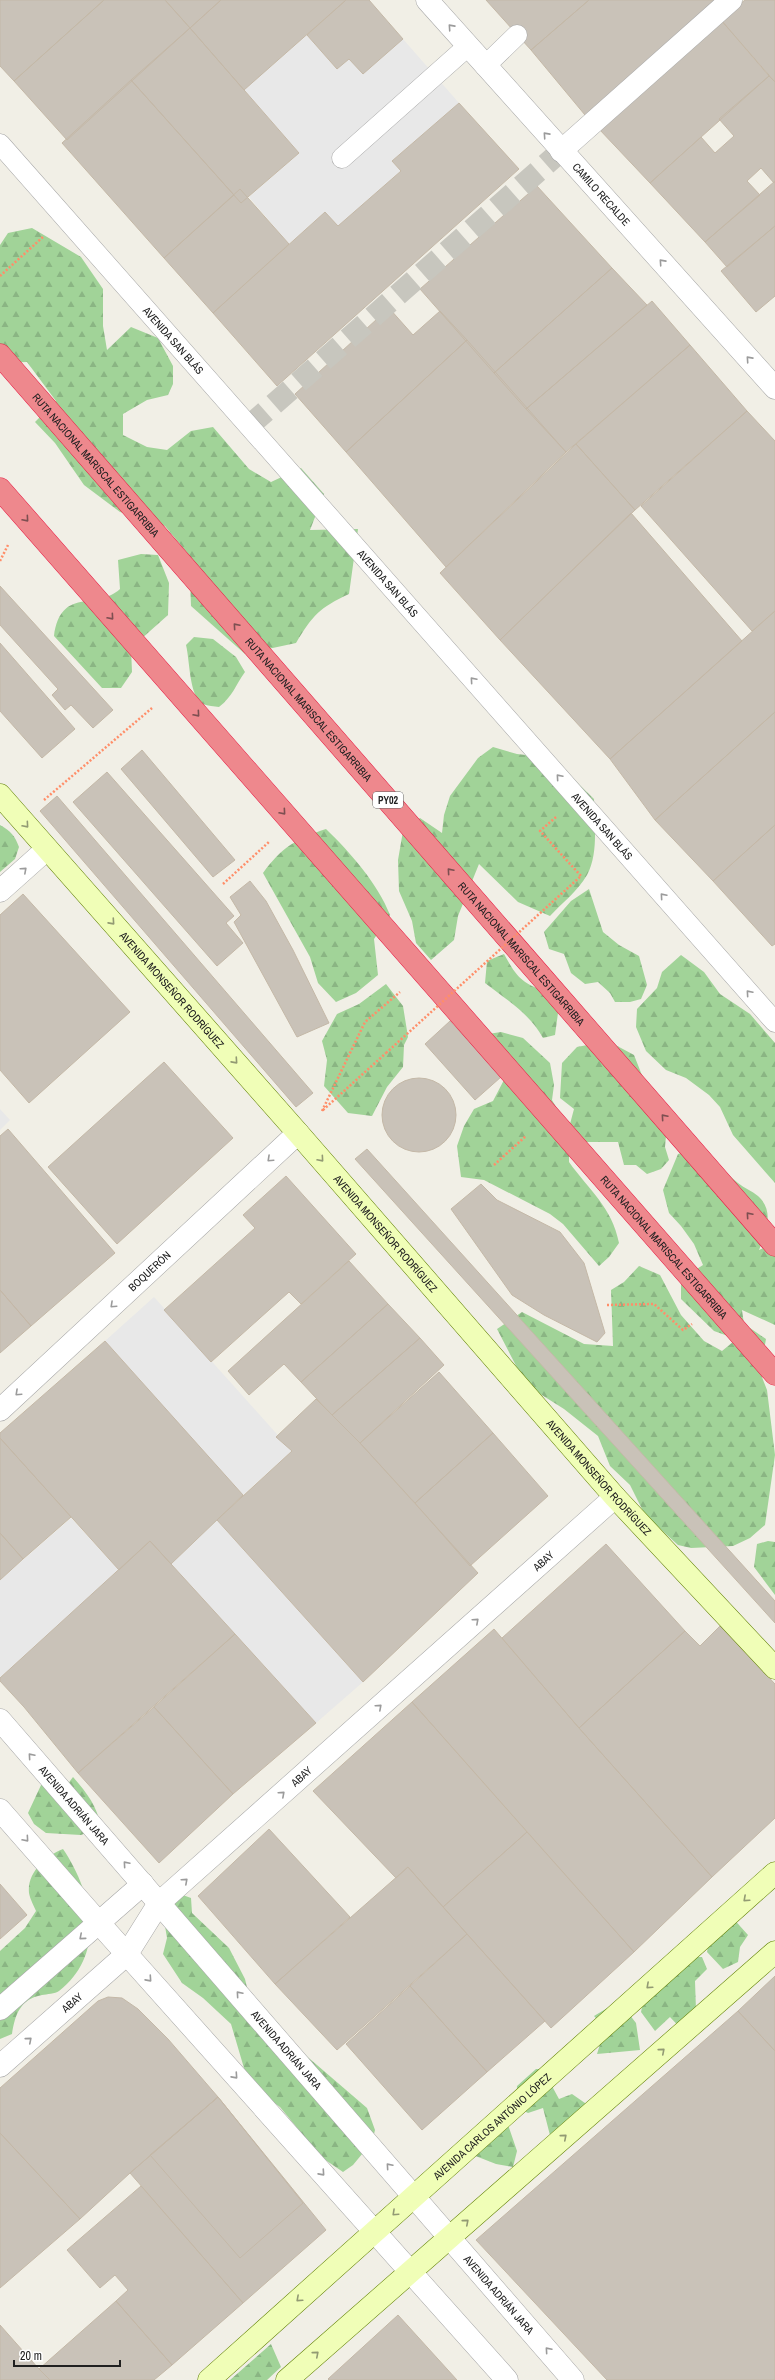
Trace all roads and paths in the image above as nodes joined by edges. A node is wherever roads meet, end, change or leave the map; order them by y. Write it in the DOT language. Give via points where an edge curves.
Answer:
graph roads {
  1 [pos="427,0"];
  2 [pos="731,0"];
  3 [pos="517,35"];
  4 [pos="468,46"];
  5 [pos="485,66"];
  6 [pos="0,144"];
  7 [pos="561,151"];
  8 [pos="342,158"];
  9 [pos="65,218"];
  10 [pos="0,276"];
  11 [pos="0,355"];
  12 [pos="775,388"];
  13 [pos="0,490"];
  14 [pos="174,688"];
  15 [pos="0,795"];
  16 [pos="21,819"];
  17 [pos="291,822"];
  18 [pos="540,831"];
  19 [pos="47,849"];
  20 [pos="223,884"];
  21 [pos="0,891"];
  22 [pos="423,972"];
  23 [pos="775,1022"];
  24 [pos="322,1111"];
  25 [pos="549,1115"];
  26 [pos="298,1133"];
  27 [pos="494,1165"];
  28 [pos="775,1245"];
  29 [pos="607,1305"];
  30 [pos="718,1308"];
  31 [pos="775,1374"];
  32 [pos="0,1410"];
  33 [pos="615,1497"];
  34 [pos="775,1668"];
  35 [pos="0,1720"];
  36 [pos="0,1810"];
  37 [pos="775,1873"];
  38 [pos="144,1884"];
  39 [pos="159,1904"];
  40 [pos="98,1923"];
  41 [pos="775,1952"];
  42 [pos="127,1954"];
  43 [pos="0,2008"];
  44 [pos="0,2066"];
  45 [pos="414,2195"];
  46 [pos="374,2232"];
  47 [pos="450,2237"];
  48 [pos="410,2271"];
  49 [pos="209,2380"];
  50 [pos="287,2380"];
  51 [pos="507,2380"];
  52 [pos="573,2380"];
  4 -- 1 [label="street, CAMILO RECALDE, one-way"];
  2 -- 7 [label="street"];
  3 -- 5 [label="lane"];
  4 -- 5 [label="street, CAMILO RECALDE"];
  4 -- 8 [label="lane"];
  7 -- 5 [label="street, CAMILO RECALDE, one-way"];
  6 -- 9 [label="lane, AVENIDA SAN BLÁS"];
  12 -- 7 [label="street, CAMILO RECALDE, one-way"];
  9 -- 10 [label="path"];
  23 -- 9 [label="lane, AVENIDA SAN BLÁS, one-way"];
  28 -- 11 [label="highway, RUTA NACIONAL MARISCAL ESTIGARRIBIA / PY02, one-way"];
  13 -- 14 [label="highway, RUTA NACIONAL MARISCAL ESTIGARRIBIA, one-way"];
  14 -- 16 [label="path"];
  14 -- 17 [label="highway, RUTA NACIONAL MARISCAL ESTIGARRIBIA, one-way"];
  15 -- 16 [label="main road, AVENIDA MONSEÑOR RODRÍGUEZ"];
  16 -- 19 [label="main road, AVENIDA MONSEÑOR RODRÍGUEZ, one-way"];
  17 -- 20 [label="path"];
  17 -- 22 [label="highway, RUTA NACIONAL MARISCAL ESTIGARRIBIA"];
  18 -- 24 [label="path, bridge" via="581,876"];
  21 -- 19 [label="street, one-way"];
  19 -- 26 [label="main road, AVENIDA MONSEÑOR RODRÍGUEZ, one-way"];
  22 -- 24 [label="path" via="364,1022"];
  22 -- 25 [label="highway, RUTA NACIONAL MARISCAL ESTIGARRIBIA"];
  24 -- 26 [label="path"];
  25 -- 27 [label="path"];
  25 -- 30 [label="highway, RUTA NACIONAL MARISCAL ESTIGARRIBIA"];
  26 -- 32 [label="street, BOQUERÓN, one-way"];
  26 -- 33 [label="main road, AVENIDA MONSEÑOR RODRÍGUEZ, one-way"];
  29 -- 30 [label="path" via="654,1304 683,1330"];
  30 -- 31 [label="highway, RUTA NACIONAL MARISCAL ESTIGARRIBIA"];
  33 -- 34 [label="main road, AVENIDA MONSEÑOR RODRÍGUEZ"];
  39 -- 33 [label="street, ABAY, one-way"];
  38 -- 35 [label="street, AVENIDA ADRIÁN JARA, one-way"];
  36 -- 40 [label="street, one-way"];
  37 -- 45 [label="main road, AVENIDA CARLOS ANTÓNIO LÓPEZ, one-way"];
  38 -- 39 [label="street, AVENIDA ADRIÁN JARA"];
  38 -- 40 [label="street"];
  39 -- 42 [label="street, ABAY"];
  45 -- 39 [label="street, AVENIDA ADRIÁN JARA, one-way"];
  40 -- 42 [label="street"];
  40 -- 43 [label="street, one-way"];
  47 -- 41 [label="main road, one-way"];
  44 -- 42 [label="street, ABAY, one-way"];
  42 -- 46 [label="street, one-way"];
  45 -- 46 [label="main road, AVENIDA CARLOS ANTÓNIO LÓPEZ, one-way"];
  45 -- 47 [label="street, AVENIDA ADRIÁN JARA"];
  46 -- 48 [label="street"];
  46 -- 49 [label="main road, AVENIDA CARLOS ANTÓNIO LÓPEZ, one-way"];
  47 -- 48 [label="main road"];
  52 -- 47 [label="street, AVENIDA ADRIÁN JARA, one-way"];
  50 -- 48 [label="main road, one-way"];
  48 -- 51 [label="street"];
}
